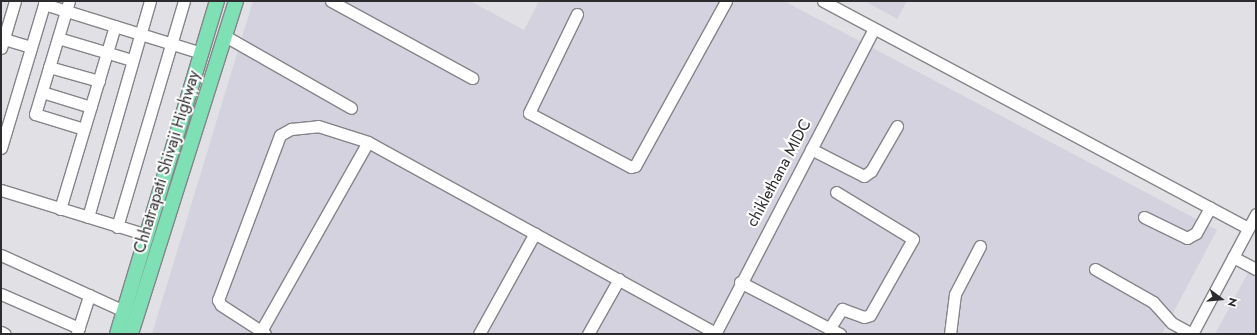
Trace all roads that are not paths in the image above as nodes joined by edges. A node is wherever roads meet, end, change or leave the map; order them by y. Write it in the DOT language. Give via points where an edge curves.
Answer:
graph roads {
  1 [pos="15,1"];
  2 [pos="150,1"];
  3 [pos="184,1"];
  4 [pos="217,1"];
  5 [pos="236,1"];
  6 [pos="331,1"];
  7 [pos="726,1"];
  8 [pos="823,1"];
  9 [pos="45,2"];
  10 [pos="67,6"];
  11 [pos="577,14"];
  12 [pos="115,26"];
  13 [pos="874,29"];
  14 [pos="140,34"];
  15 [pos="225,36"];
  16 [pos="58,38"];
  17 [pos="2,42"];
  18 [pos="171,43"];
  19 [pos="31,47"];
  20 [pos="107,52"];
  21 [pos="201,53"];
  22 [pos="132,60"];
  23 [pos="49,67"];
  24 [pos="472,78"];
  25 [pos="99,81"];
  26 [pos="42,92"];
  27 [pos="91,107"];
  28 [pos="352,108"];
  29 [pos="5,118"];
  30 [pos="897,126"];
  31 [pos="84,129"];
  32 [pos="368,142"];
  33 [pos="1,148"];
  34 [pos="810,149"];
  35 [pos="1,190"];
  36 [pos="836,192"];
  37 [pos="1210,208"];
  38 [pos="60,209"];
  39 [pos="1256,214"];
  40 [pos="88,217"];
  41 [pos="1144,217"];
  42 [pos="117,227"];
  43 [pos="1248,228"];
  44 [pos="535,233"];
  45 [pos="147,235"];
  46 [pos="980,246"];
  47 [pos="1,255"];
  48 [pos="1233,257"];
  49 [pos="1095,269"];
  50 [pos="1256,269"];
  51 [pos="619,279"];
  52 [pos="740,282"];
  53 [pos="1,294"];
  54 [pos="89,295"];
  55 [pos="124,311"];
  56 [pos="829,328"];
  57 [pos="78,331"];
  58 [pos="1,332"];
  59 [pos="263,333"];
  60 [pos="715,333"];
  61 [pos="5,334"];
  62 [pos="117,334"];
  63 [pos="131,334"];
  64 [pos="479,334"];
  65 [pos="588,334"];
  66 [pos="840,334"];
  67 [pos="950,334"];
  68 [pos="1192,334"];
  1 -- 17 [label="street"];
  2 -- 14 [label="street"];
  3 -- 18 [label="street"];
  4 -- 21 [label="main road, Chhatrapati Shivaji Highway"];
  5 -- 15 [label="main road, Chhatrapati Shivaji Highway"];
  6 -- 24 [label="street"];
  7 -- 11 [label="street" via="635,166 631,167 529,113"];
  8 -- 13 [label="street"];
  9 -- 10 [label="street"];
  9 -- 19 [label="street"];
  10 -- 12 [label="street"];
  10 -- 16 [label="street"];
  12 -- 14 [label="street"];
  12 -- 20 [label="street"];
  13 -- 34 [label="street, chiklethana MIDC"];
  13 -- 37 [label="street"];
  14 -- 18 [label="street"];
  14 -- 22 [label="street"];
  15 -- 28 [label="street"];
  15 -- 63 [label="main road, Chhatrapati Shivaji Highway"];
  16 -- 20 [label="street"];
  16 -- 23 [label="street"];
  17 -- 19 [label="street"];
  18 -- 21 [label="street"];
  18 -- 42 [label="street"];
  19 -- 29 [label="street"];
  20 -- 22 [label="street"];
  20 -- 25 [label="street"];
  21 -- 45 [label="main road, Chhatrapati Shivaji Highway"];
  22 -- 40 [label="street"];
  23 -- 25 [label="street"];
  23 -- 26 [label="street"];
  25 -- 27 [label="street"];
  26 -- 27 [label="street"];
  26 -- 31 [label="street" via="35,114"];
  27 -- 31 [label="street"];
  29 -- 33 [label="street"];
  30 -- 34 [label="street" via="871,171 864,176"];
  31 -- 38 [label="street"];
  32 -- 44 [label="street"];
  32 -- 59 [label="street"];
  32 -- 59 [label="street" via="318,126 291,129 280,135 218,300 220,306"];
  34 -- 52 [label="street, chiklethana MIDC"];
  35 -- 38 [label="street"];
  36 -- 56 [label="street" via="913,239 870,315 864,317 842,309"];
  37 -- 41 [label="street" via="1196,232 1187,238"];
  37 -- 43 [label="street"];
  38 -- 40 [label="street"];
  39 -- 43 [label="street"];
  40 -- 42 [label="street"];
  42 -- 45 [label="street"];
  43 -- 48 [label="street"];
  44 -- 51 [label="street"];
  44 -- 64 [label="street"];
  45 -- 55 [label="main road, Chhatrapati Shivaji Highway"];
  46 -- 67 [label="street" via="955,294"];
  47 -- 54 [label="street"];
  48 -- 50 [label="street"];
  48 -- 68 [label="street"];
  49 -- 68 [label="street" via="1153,302 1172,323"];
  51 -- 60 [label="street"];
  51 -- 65 [label="street"];
  52 -- 56 [label="street"];
  52 -- 60 [label="street, chiklethana MIDC"];
  53 -- 57 [label="street"];
  54 -- 55 [label="street"];
  54 -- 57 [label="street"];
  55 -- 62 [label="main road, Chhatrapati Shivaji Highway"];
  56 -- 66 [label="street"];
  58 -- 61 [label="street"];
}
